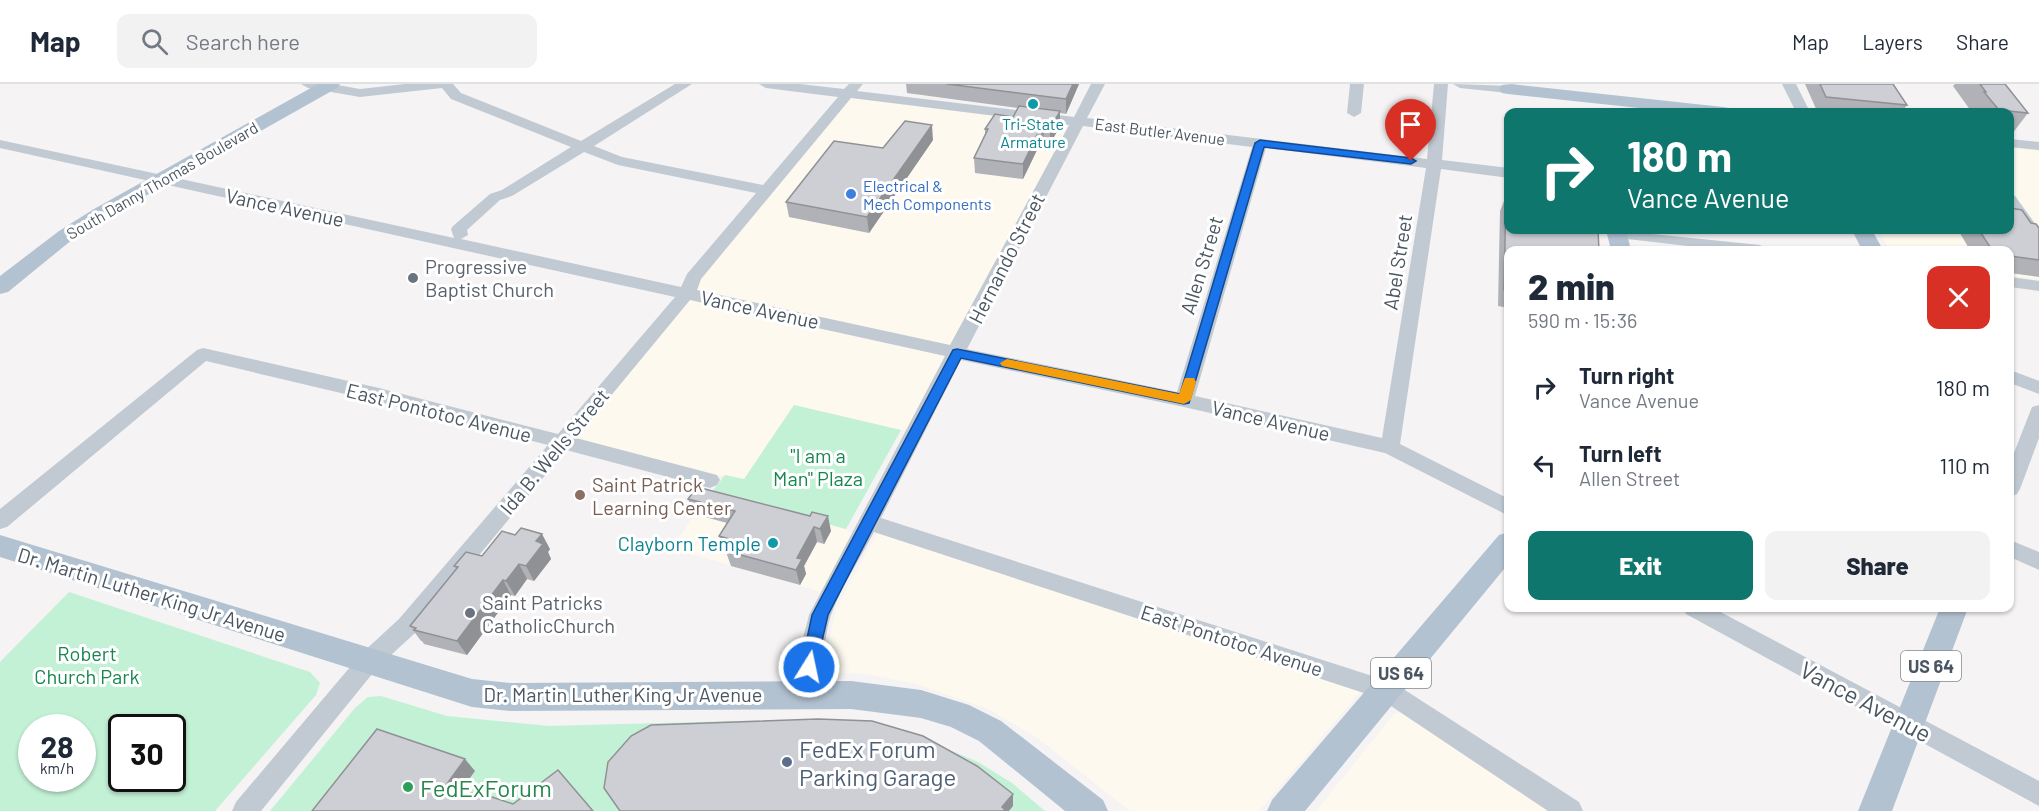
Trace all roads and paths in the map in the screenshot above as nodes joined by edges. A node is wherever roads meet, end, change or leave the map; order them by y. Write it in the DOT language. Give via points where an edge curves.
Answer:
graph roads {
  1 [pos="445,84"];
  2 [pos="685,84"];
  3 [pos="1098,84"];
  4 [pos="1357,84"];
  5 [pos="1441,84"];
  6 [pos="1460,84"];
  7 [pos="1789,84"];
  8 [pos="317,85"];
  9 [pos="771,85"];
  10 [pos="1508,87"];
  11 [pos="802,89"];
  12 [pos="852,89"];
  13 [pos="1511,108"];
  14 [pos="1689,108"];
  15 [pos="1801,108"];
  16 [pos="1354,113"];
  17 [pos="1078,122"];
  18 [pos="823,123"];
  19 [pos="1260,143"];
  20 [pos="2014,143"];
  21 [pos="0,144"];
  22 [pos="2039,146"];
  23 [pos="579,147"];
  24 [pos="1434,164"];
  25 [pos="1504,172"];
  26 [pos="150,177"];
  27 [pos="766,190"];
  28 [pos="2014,205"];
  29 [pos="1618,238"];
  30 [pos="456,239"];
  31 [pos="2039,241"];
  32 [pos="1713,246"];
  33 [pos="0,264"];
  34 [pos="2014,283"];
  35 [pos="2039,286"];
  36 [pos="0,287"];
  37 [pos="687,293"];
  38 [pos="957,353"];
  39 [pos="2014,378"];
  40 [pos="2039,388"];
  41 [pos="1184,400"];
  42 [pos="2039,412"];
  43 [pos="561,443"];
  44 [pos="1390,447"];
  45 [pos="2014,478"];
  46 [pos="710,480"];
  47 [pos="1504,505"];
  48 [pos="0,521"];
  49 [pos="869,522"];
  50 [pos="0,546"];
  51 [pos="1504,549"];
  52 [pos="2014,550"];
  53 [pos="2039,561"];
  54 [pos="1701,612"];
  55 [pos="1952,612"];
  56 [pos="369,661"];
  57 [pos="1386,690"];
  58 [pos="806,695"];
  59 [pos="1909,724"];
  60 [pos="2039,794"];
  61 [pos="245,811"];
  62 [pos="1091,811"];
  63 [pos="1284,811"];
  64 [pos="1570,811"];
  65 [pos="1875,811"];
  1 -- 8 [label="street" via="360,93"];
  1 -- 23 [label="street" via="456,96"];
  2 -- 23 [label="street"];
  3 -- 17 [label="street, Hernando Street"];
  4 -- 16 [label="street"];
  5 -- 24 [label="street, Abel Street"];
  6 -- 10 [label="street"];
  7 -- 15 [label="street"];
  8 -- 26 [label="main road, South Danny Thomas Boulevard"];
  9 -- 11 [label="street, East Butler Avenue"];
  10 -- 13 [label="main road"];
  10 -- 14 [label="main road"];
  11 -- 12 [label="street, East Butler Avenue"];
  11 -- 18 [label="street" via="822,101"];
  12 -- 17 [label="street, East Butler Avenue"];
  12 -- 18 [label="street, Ida B. Wells Street"];
  17 -- 19 [label="street, East Butler Avenue"];
  17 -- 38 [label="street, Hernando Street"];
  18 -- 27 [label="street, Ida B. Wells Street"];
  19 -- 24 [label="street, East Butler Avenue"];
  19 -- 41 [label="street, Allen Street"];
  20 -- 22 [label="street"];
  21 -- 26 [label="street, Vance Avenue"];
  23 -- 27 [label="street" via="640,167"];
  23 -- 30 [label="street" via="507,193 506,201 471,232"];
  24 -- 25 [label="street, East Butler Avenue"];
  24 -- 44 [label="street, Abel Street"];
  26 -- 30 [label="street, Vance Avenue"];
  26 -- 33 [label="main road, South Danny Thomas Boulevard" via="46,231"];
  26 -- 36 [label="main road, South Danny Thomas Boulevard"];
  27 -- 37 [label="street, Ida B. Wells Street" via="693,278"];
  28 -- 31 [label="street"];
  29 -- 32 [label="street"];
  30 -- 37 [label="street, Vance Avenue"];
  34 -- 35 [label="street"];
  37 -- 38 [label="street, Vance Avenue"];
  37 -- 43 [label="street, Ida B. Wells Street"];
  38 -- 41 [label="street, Vance Avenue"];
  38 -- 49 [label="street, Hernando Street"];
  39 -- 40 [label="street"];
  41 -- 44 [label="street, Vance Avenue"];
  42 -- 45 [label="street"];
  43 -- 46 [label="street, East Pontotoc Avenue"];
  43 -- 48 [label="street, East Pontotoc Avenue" via="203,354"];
  43 -- 56 [label="street, Ida B. Wells Street" via="407,626"];
  44 -- 47 [label="street, Vance Avenue"];
  49 -- 57 [label="street, East Pontotoc Avenue"];
  49 -- 58 [label="street, Hernando Street" via="820,615"];
  50 -- 56 [label="main road, Dr. Martin Luther King Jr Avenue"];
  51 -- 57 [label="main road, US 64"];
  52 -- 53 [label="street"];
  54 -- 59 [label="street, Vance Avenue"];
  55 -- 59 [label="main road, US 64"];
  56 -- 58 [label="main road, Dr. Martin Luther King Jr Avenue" via="472,693 510,697"];
  56 -- 61 [label="street, Ida B. Wells Street"];
  57 -- 63 [label="main road, US 64"];
  57 -- 64 [label="street, East Pontotoc Avenue"];
  58 -- 62 [label="main road, Dr. Martin Luther King Jr Avenue" via="851,695 921,704 958,715 990,731"];
  59 -- 60 [label="street, Vance Avenue"];
  59 -- 65 [label="main road, US 64"];
}
